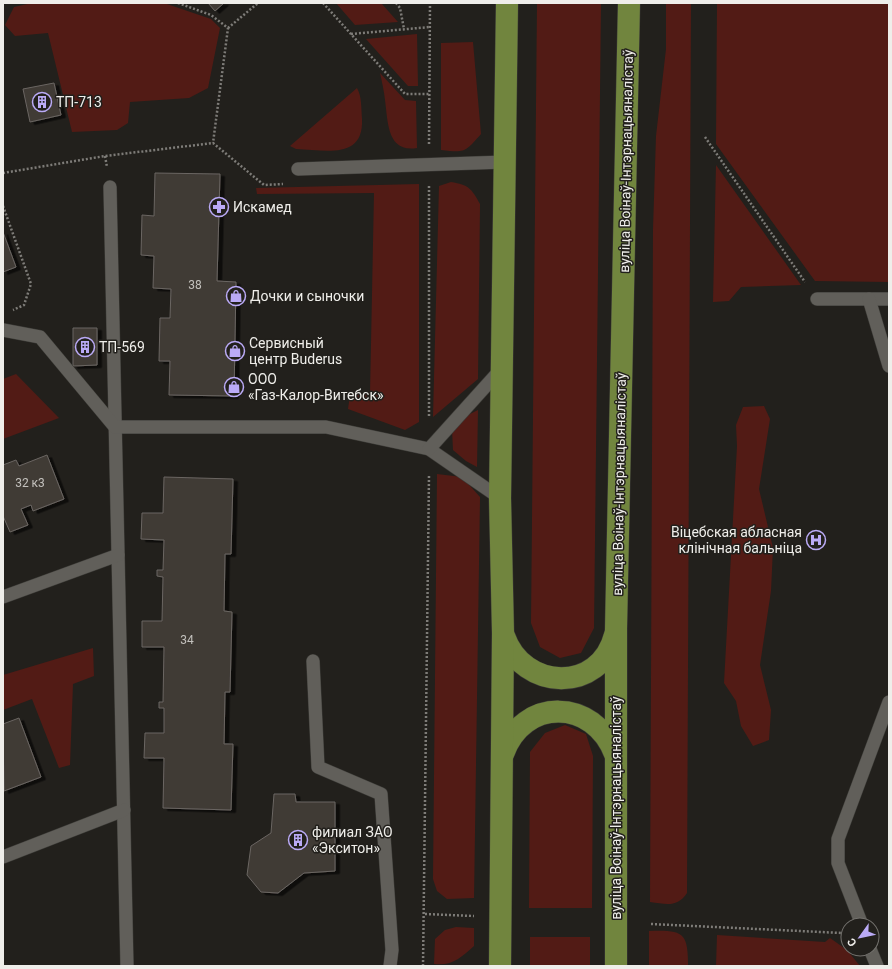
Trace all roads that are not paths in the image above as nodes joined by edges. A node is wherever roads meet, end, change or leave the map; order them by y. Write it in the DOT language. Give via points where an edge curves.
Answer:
graph roads {
  1 [pos="507,3"];
  2 [pos="629,3"];
  3 [pos="505,162"];
  4 [pos="298,169"];
  5 [pos="110,187"];
  6 [pos="817,299"];
  7 [pos="869,299"];
  8 [pos="889,299"];
  9 [pos="3,330"];
  10 [pos="889,366"];
  11 [pos="503,367"];
  12 [pos="115,427"];
  13 [pos="429,449"];
  14 [pos="500,498"];
  15 [pos="118,555"];
  16 [pos="3,597"];
  17 [pos="616,629"];
  18 [pos="503,632"];
  19 [pos="313,660"];
  20 [pos="889,702"];
  21 [pos="502,757"];
  22 [pos="616,757"];
  23 [pos="124,810"];
  24 [pos="3,857"];
  25 [pos="859,917"];
  26 [pos="127,966"];
  27 [pos="390,966"];
  28 [pos="500,966"];
  29 [pos="616,966"];
  1 -- 3 [label="main road"];
  2 -- 17 [label="main road, вуліца Воінаў-Інтэрнацыяналістаў"];
  3 -- 4 [label="lane"];
  3 -- 11 [label="main road"];
  5 -- 12 [label="lane"];
  6 -- 7 [label="lane"];
  7 -- 8 [label="lane"];
  7 -- 10 [label="lane"];
  9 -- 12 [label="lane" via="40,337"];
  11 -- 13 [label="lane"];
  11 -- 14 [label="main road"];
  12 -- 13 [label="lane" via="326,427"];
  12 -- 15 [label="lane"];
  13 -- 14 [label="lane"];
  14 -- 18 [label="main road"];
  15 -- 16 [label="lane"];
  15 -- 23 [label="lane"];
  17 -- 18 [label="main road" via="613,642 597,664 586,672 559,679 534,673 523,666 507,645"];
  17 -- 22 [label="main road, вуліца Воінаў-Інтэрнацыяналістаў"];
  18 -- 21 [label="main road"];
  19 -- 27 [label="lane" via="318,767 381,794 392,950"];
  20 -- 25 [label="lane" via="838,839 838,863"];
  21 -- 22 [label="main road" via="507,743 525,722 537,715 565,712 579,715 598,727 611,744"];
  21 -- 28 [label="main road"];
  22 -- 29 [label="main road, вуліца Воінаў-Інтэрнацыяналістаў"];
  23 -- 24 [label="lane"];
  23 -- 26 [label="lane"];
}
